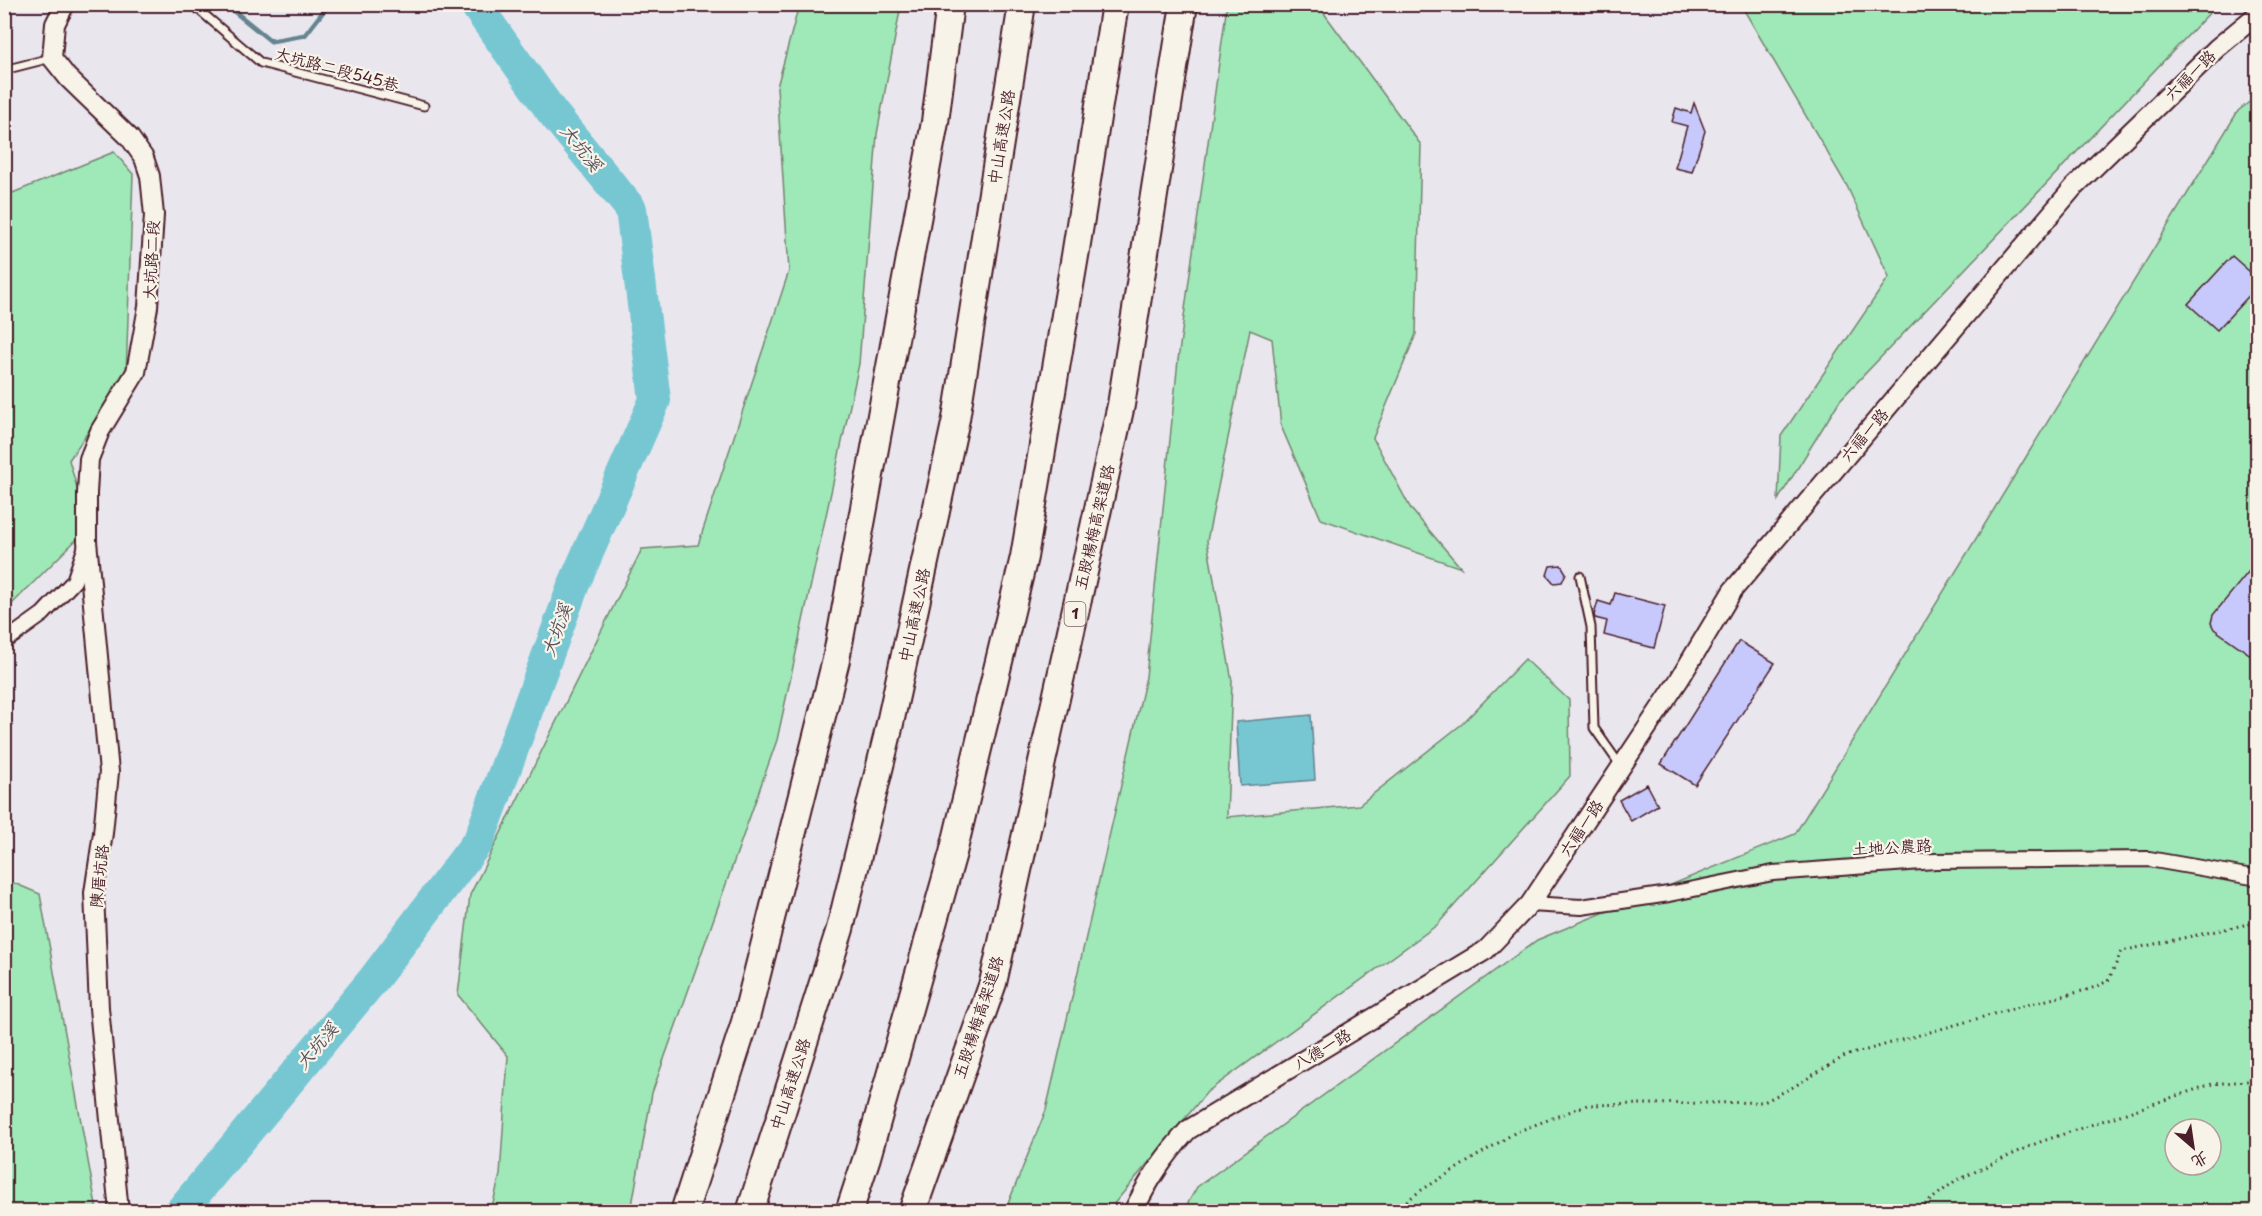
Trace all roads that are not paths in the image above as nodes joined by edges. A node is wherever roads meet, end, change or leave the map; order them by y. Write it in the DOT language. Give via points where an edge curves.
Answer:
graph roads {
  1 [pos="65,4"];
  2 [pos="192,4"];
  3 [pos="950,4"];
  4 [pos="1022,4"];
  5 [pos="1115,4"];
  6 [pos="1184,4"];
  7 [pos="2258,14"];
  8 [pos="52,58"];
  9 [pos="4,70"];
  10 [pos="424,106"];
  11 [pos="87,541"];
  12 [pos="1580,576"];
  13 [pos="4,642"];
  14 [pos="1622,767"];
  15 [pos="2258,878"];
  16 [pos="1530,904"];
  17 [pos="119,1212"];
  18 [pos="684,1212"];
  19 [pos="750,1212"];
  20 [pos="849,1212"];
  21 [pos="912,1212"];
  22 [pos="1133,1212"];
  1 -- 8 [label="street" via="55,24"];
  2 -- 10 [label="lane, 大坑路二段545巷" via="261,63"];
  3 -- 18 [label="highway" via="934,122 836,660 745,1022"];
  4 -- 19 [label="highway, 中山高速公路" via="957,418 887,737 840,929"];
  5 -- 20 [label="highway" via="1024,557 952,853"];
  6 -- 21 [label="highway, 五股楊梅高架道路 / 1" via="1121,405 993,983"];
  7 -- 14 [label="street, 六福一路" via="2217,48 2073,189 1733,590"];
  8 -- 9 [label="lane"];
  8 -- 11 [label="street, 大坑路二段" via="130,138 144,158 154,215 148,307 136,372 100,431 89,459"];
  11 -- 13 [label="street" via="74,581 44,614"];
  11 -- 17 [label="street, 陳厝坑路" via="109,772 94,893 99,1008"];
  12 -- 14 [label="lane" via="1591,627 1594,728"];
  14 -- 16 [label="street, 六福一路"];
  15 -- 16 [label="street, 土地公農路" via="2149,859 1935,861 1766,873 1669,894 1581,907"];
  16 -- 22 [label="street, 八德一路" via="1486,950 1188,1130 1149,1180"];
}
